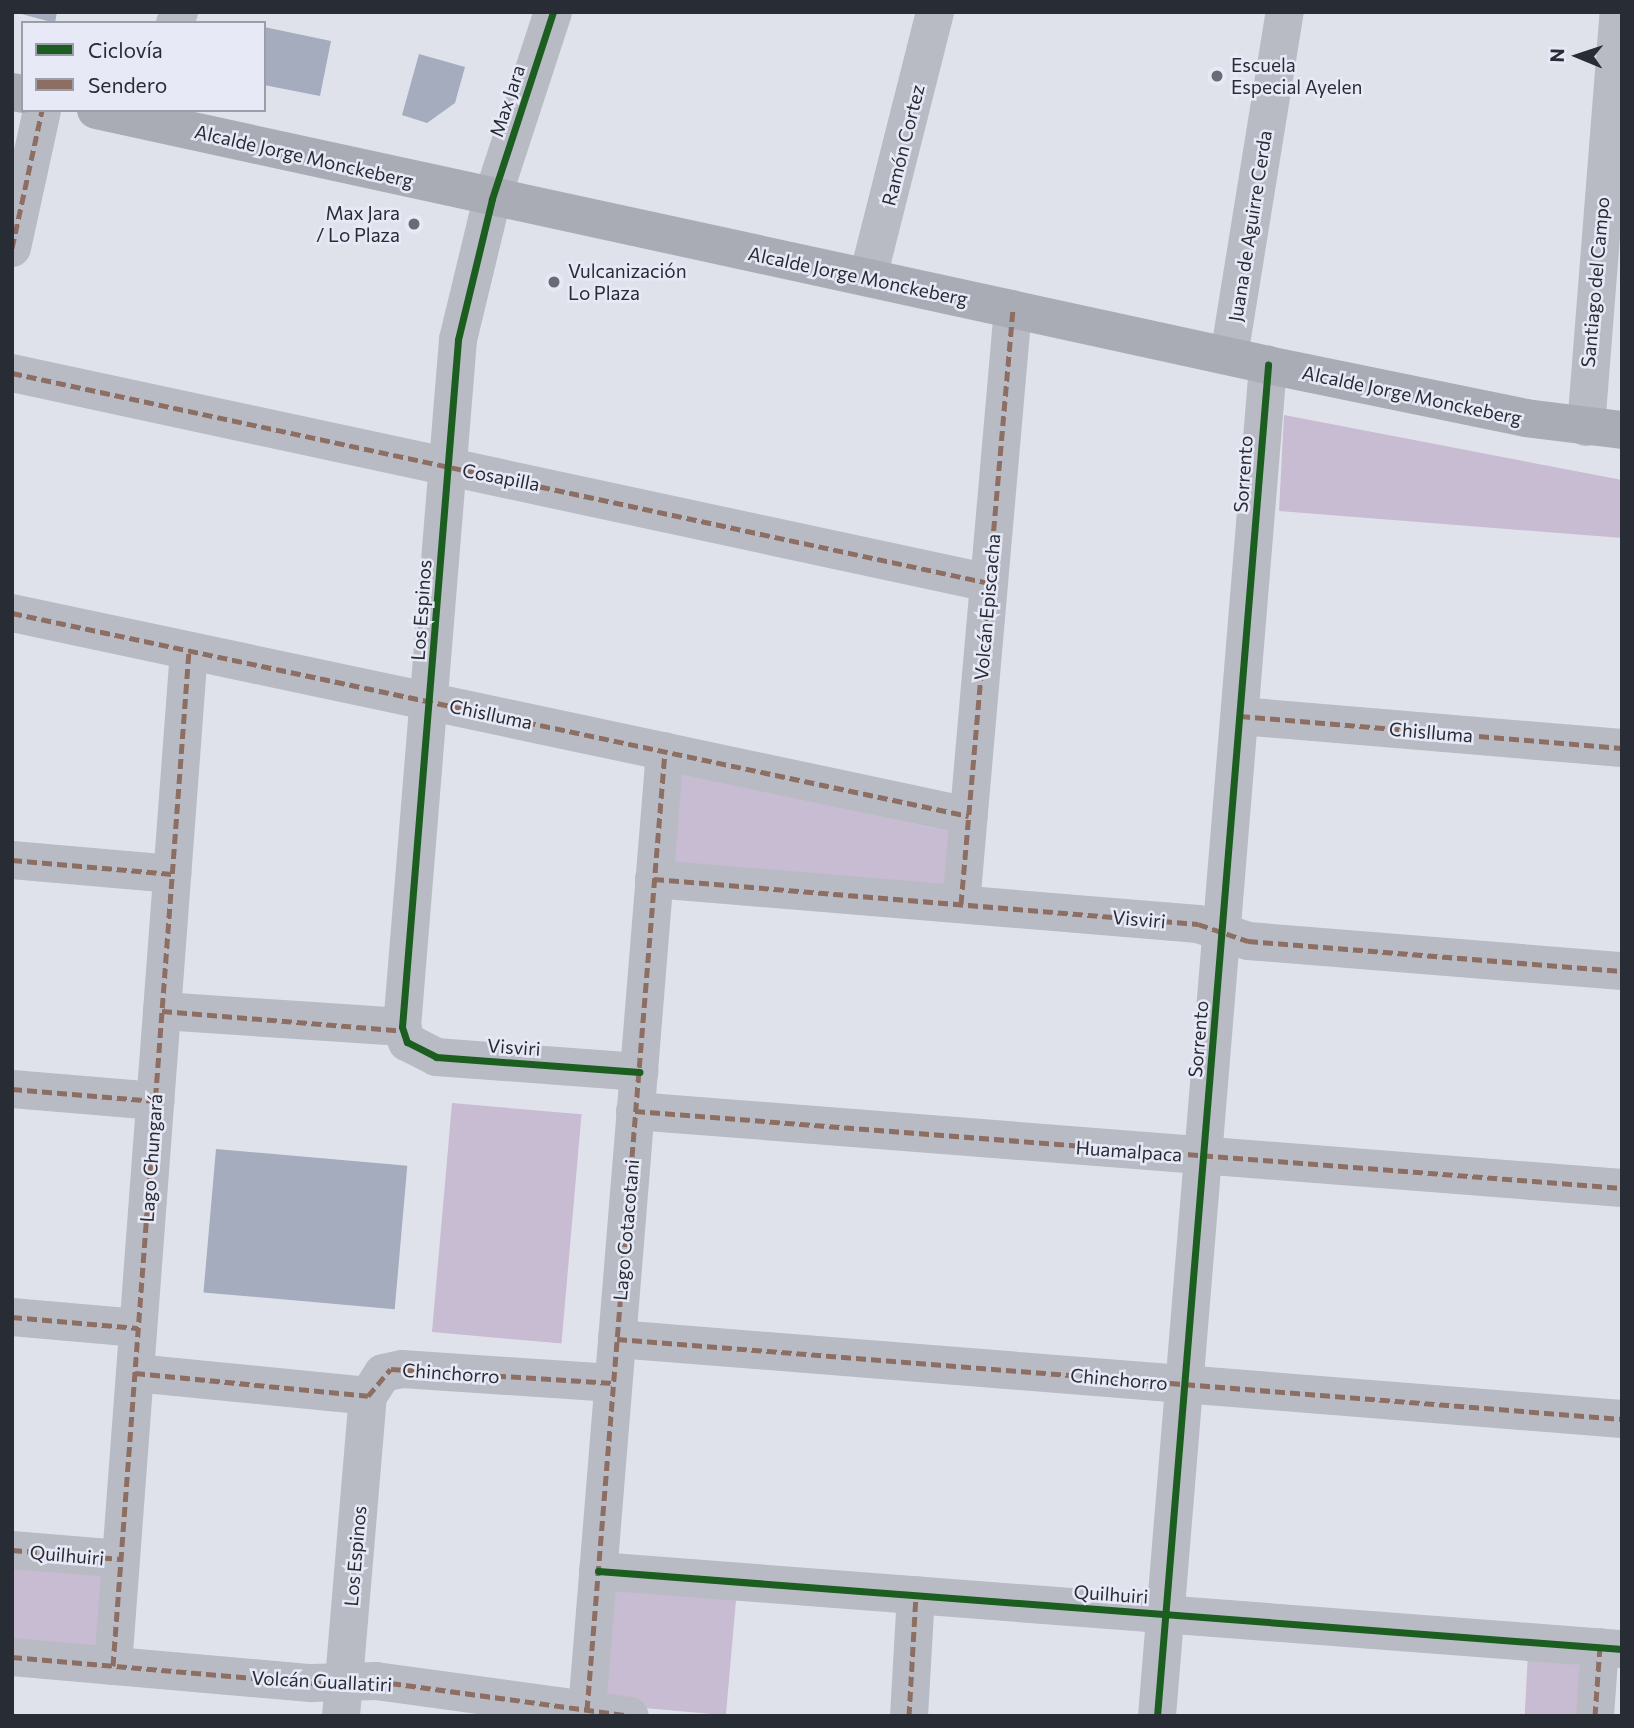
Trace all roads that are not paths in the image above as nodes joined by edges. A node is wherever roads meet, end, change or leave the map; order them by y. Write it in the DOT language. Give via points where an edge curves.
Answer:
graph roads {
  1 [pos="552,12"];
  2 [pos="935,12"];
  3 [pos="1285,12"];
  4 [pos="1619,12"];
  5 [pos="42,112"];
  6 [pos="116,112"];
  7 [pos="146,115"];
  8 [pos="492,199"];
  9 [pos="12,248"];
  10 [pos="868,277"];
  11 [pos="1013,309"];
  12 [pos="1229,356"];
  13 [pos="1268,365"];
  14 [pos="12,373"];
  15 [pos="1604,429"];
  16 [pos="447,466"];
  17 [pos="989,583"];
  18 [pos="12,613"];
  19 [pos="189,651"];
  20 [pos="430,702"];
  21 [pos="1240,716"];
  22 [pos="1622,748"];
  23 [pos="665,751"];
  24 [pos="970,816"];
  25 [pos="12,860"];
  26 [pos="172,874"];
  27 [pos="654,879"];
  28 [pos="961,905"];
  29 [pos="1222,932"];
  30 [pos="1622,971"];
  31 [pos="162,1011"];
  32 [pos="402,1027"];
  33 [pos="639,1072"];
  34 [pos="12,1089"];
  35 [pos="155,1101"];
  36 [pos="635,1111"];
  37 [pos="1204,1154"];
  38 [pos="1622,1188"];
  39 [pos="12,1317"];
  40 [pos="138,1328"];
  41 [pos="617,1339"];
  42 [pos="135,1373"];
  43 [pos="614,1383"];
  44 [pos="1185,1384"];
  45 [pos="368,1396"];
  46 [pos="1622,1419"];
  47 [pos="12,1550"];
  48 [pos="121,1559"];
  49 [pos="598,1571"];
  50 [pos="916,1595"];
  51 [pos="1166,1614"];
  52 [pos="1611,1648"];
  53 [pos="12,1657"];
  54 [pos="113,1666"];
  55 [pos="343,1699"];
  56 [pos="587,1710"];
  57 [pos="630,1716"];
  58 [pos="909,1716"];
  59 [pos="1157,1716"];
  60 [pos="1595,1716"];
  1 -- 8 [label="street, Max Jara"];
  2 -- 10 [label="street, Ramón Cortez"];
  3 -- 12 [label="street, Juana de Aguirre Cerda"];
  4 -- 15 [label="street, Santiago del Campo"];
  5 -- 9 [label="street"];
  6 -- 7 [label="main road, Alcalde Jorge Monckeberg"];
  7 -- 8 [label="main road, Alcalde Jorge Monckeberg"];
  8 -- 10 [label="main road, Alcalde Jorge Monckeberg"];
  8 -- 16 [label="street, Los Espinos" via="458,340"];
  10 -- 11 [label="main road, Alcalde Jorge Monckeberg"];
  11 -- 12 [label="main road, Alcalde Jorge Monckeberg"];
  11 -- 17 [label="street, Volcán Episcacha"];
  12 -- 13 [label="main road, Alcalde Jorge Monckeberg"];
  13 -- 15 [label="main road, Alcalde Jorge Monckeberg"];
  13 -- 21 [label="street, Sorrento"];
  14 -- 16 [label="street, Cosapilla"];
  16 -- 17 [label="street, Cosapilla"];
  16 -- 20 [label="street, Los Espinos"];
  17 -- 24 [label="street, Volcán Episcacha"];
  18 -- 19 [label="street, Chislluma"];
  19 -- 20 [label="street, Chislluma"];
  19 -- 26 [label="street, Lago Chungará"];
  20 -- 23 [label="street, Chislluma"];
  20 -- 32 [label="street, Los Espinos"];
  21 -- 22 [label="street, Chislluma"];
  21 -- 29 [label="street, Sorrento"];
  23 -- 24 [label="street, Chislluma"];
  23 -- 27 [label="street, Lago Cotacotani"];
  24 -- 28 [label="street, Volcán Episcacha"];
  25 -- 26 [label="street"];
  26 -- 31 [label="street, Lago Chungará"];
  27 -- 28 [label="street, Visviri"];
  27 -- 33 [label="street, Lago Cotacotani"];
  28 -- 29 [label="street, Visviri" via="1198,924"];
  29 -- 30 [label="street, Visviri" via="1248,941"];
  29 -- 37 [label="street, Sorrento"];
  31 -- 32 [label="street"];
  31 -- 35 [label="street, Lago Chungará"];
  32 -- 33 [label="street, Visviri" via="407,1042 436,1057"];
  33 -- 36 [label="street, Lago Cotacotani"];
  34 -- 35 [label="street"];
  35 -- 40 [label="street, Lago Chungará"];
  36 -- 37 [label="street, Huamalpaca"];
  36 -- 41 [label="street, Lago Cotacotani"];
  37 -- 38 [label="street, Huamalpaca"];
  37 -- 44 [label="street, Sorrento"];
  39 -- 40 [label="street"];
  40 -- 42 [label="street, Lago Chungará"];
  41 -- 43 [label="street, Lago Cotacotani"];
  41 -- 44 [label="street, Chinchorro"];
  42 -- 45 [label="street"];
  42 -- 48 [label="street, Lago Chungará"];
  43 -- 45 [label="street, Chinchorro" via="391,1369"];
  43 -- 49 [label="street, Lago Cotacotani"];
  44 -- 46 [label="street, Chinchorro"];
  44 -- 51 [label="street, Sorrento"];
  45 -- 55 [label="street, Los Espinos"];
  47 -- 48 [label="street, Quilhuiri"];
  48 -- 54 [label="street, Lago Chungará"];
  49 -- 50 [label="street, Quilhuiri"];
  49 -- 56 [label="street, Lago Cotacotani"];
  50 -- 51 [label="street, Quilhuiri"];
  50 -- 58 [label="street"];
  51 -- 52 [label="street, Quilhuiri"];
  51 -- 59 [label="street, Sorrento"];
  52 -- 60 [label="street"];
  53 -- 54 [label="street, Volcán Guallatiri"];
  54 -- 55 [label="street, Volcán Guallatiri"];
  55 -- 56 [label="street, Volcán Guallatiri" via="376,1681"];
  56 -- 57 [label="street, Volcán Guallatiri"];
}
